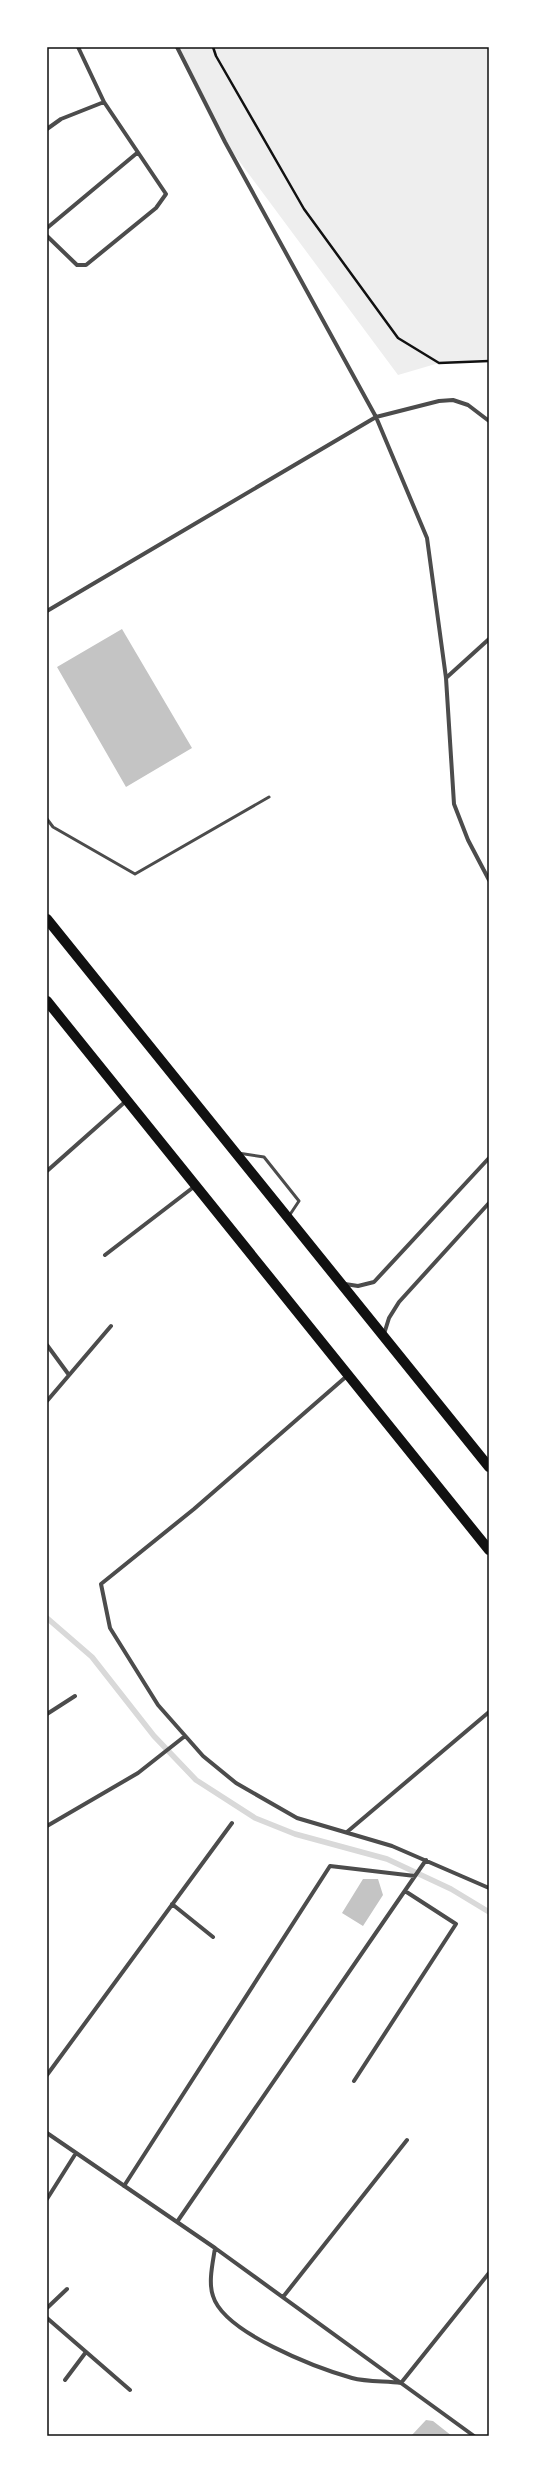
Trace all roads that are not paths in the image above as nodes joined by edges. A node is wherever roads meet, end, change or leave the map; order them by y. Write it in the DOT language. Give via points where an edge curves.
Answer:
graph roads {
  1 [pos="78,47"];
  2 [pos="177,47"];
  3 [pos="104,102"];
  4 [pos="47,129"];
  5 [pos="137,153"];
  6 [pos="47,228"];
  7 [pos="47,236"];
  8 [pos="376,417"];
  9 [pos="489,420"];
  10 [pos="47,611"];
  11 [pos="489,638"];
  12 [pos="446,678"];
  13 [pos="270,797"];
  14 [pos="47,819"];
  15 [pos="489,880"];
  16 [pos="47,919"];
  17 [pos="47,1002"];
  18 [pos="127,1100"];
  19 [pos="234,1151"];
  20 [pos="489,1158"];
  21 [pos="47,1171"];
  22 [pos="195,1186"];
  23 [pos="489,1203"];
  24 [pos="288,1217"];
  25 [pos="105,1255"];
  26 [pos="341,1283"];
  27 [pos="111,1326"];
  28 [pos="384,1337"];
  29 [pos="47,1345"];
  30 [pos="69,1375"];
  31 [pos="348,1375"];
  32 [pos="47,1401"];
  33 [pos="489,1467"];
  34 [pos="489,1550"];
  35 [pos="75,1696"];
  36 [pos="489,1712"];
  37 [pos="47,1714"];
  38 [pos="185,1736"];
  39 [pos="232,1823"];
  40 [pos="47,1826"];
  41 [pos="347,1832"];
  42 [pos="426,1860"];
  43 [pos="415,1876"];
  44 [pos="489,1888"];
  45 [pos="405,1891"];
  46 [pos="172,1904"];
  47 [pos="213,1937"];
  48 [pos="47,2075"];
  49 [pos="354,2081"];
  50 [pos="47,2133"];
  51 [pos="407,2140"];
  52 [pos="76,2153"];
  53 [pos="124,2186"];
  54 [pos="47,2199"];
  55 [pos="177,2222"];
  56 [pos="214,2248"];
  57 [pos="489,2273"];
  58 [pos="67,2289"];
  59 [pos="283,2297"];
  60 [pos="47,2308"];
  61 [pos="47,2318"];
  62 [pos="86,2352"];
  63 [pos="66,2380"];
  64 [pos="401,2383"];
  65 [pos="130,2390"];
  66 [pos="474,2436"];
  1 -- 3 [label="street"];
  2 -- 8 [label="street" via="225,142"];
  3 -- 4 [label="street" via="61,119"];
  3 -- 5 [label="street"];
  5 -- 6 [label="street"];
  5 -- 7 [label="street" via="166,194 156,208 86,265 77,265"];
  8 -- 9 [label="street" via="439,401 453,400 468,405"];
  8 -- 10 [label="street"];
  8 -- 12 [label="street" via="427,538"];
  11 -- 12 [label="street"];
  12 -- 15 [label="street" via="454,804 468,840"];
  13 -- 14 [label="lane" via="135,874 53,827"];
  16 -- 19 [label="main road"];
  17 -- 18 [label="main road"];
  18 -- 21 [label="street"];
  18 -- 22 [label="main road"];
  19 -- 24 [label="main road"];
  19 -- 24 [label="lane" via="264,1158 300,1201"];
  20 -- 26 [label="street" via="374,1282 358,1286"];
  22 -- 25 [label="street"];
  22 -- 31 [label="main road"];
  23 -- 28 [label="street" via="399,1302 388,1318"];
  24 -- 26 [label="main road"];
  26 -- 28 [label="main road"];
  27 -- 30 [label="street"];
  28 -- 33 [label="main road"];
  29 -- 30 [label="street"];
  30 -- 32 [label="street"];
  31 -- 34 [label="main road"];
  31 -- 38 [label="street" via="194,1509 101,1584 110,1628 158,1705"];
  35 -- 37 [label="street"];
  36 -- 41 [label="street"];
  38 -- 40 [label="street" via="138,1773"];
  38 -- 41 [label="street" via="202,1756 236,1783 297,1818"];
  39 -- 46 [label="street"];
  41 -- 42 [label="street"];
  42 -- 43 [label="street"];
  42 -- 44 [label="street"];
  43 -- 45 [label="street"];
  43 -- 53 [label="street" via="330,1866"];
  45 -- 49 [label="street" via="456,1924"];
  45 -- 55 [label="street"];
  46 -- 47 [label="street"];
  46 -- 48 [label="street"];
  50 -- 52 [label="street"];
  51 -- 59 [label="street"];
  52 -- 53 [label="street"];
  52 -- 54 [label="street"];
  53 -- 55 [label="street"];
  55 -- 56 [label="street"];
  56 -- 59 [label="street"];
  56 -- 64 [label="street" via="213,2297 231,2323 292,2356 353,2378"];
  57 -- 64 [label="street"];
  58 -- 60 [label="street"];
  59 -- 64 [label="street"];
  61 -- 62 [label="street"];
  62 -- 63 [label="street"];
  62 -- 65 [label="street"];
  64 -- 66 [label="street"];
}
